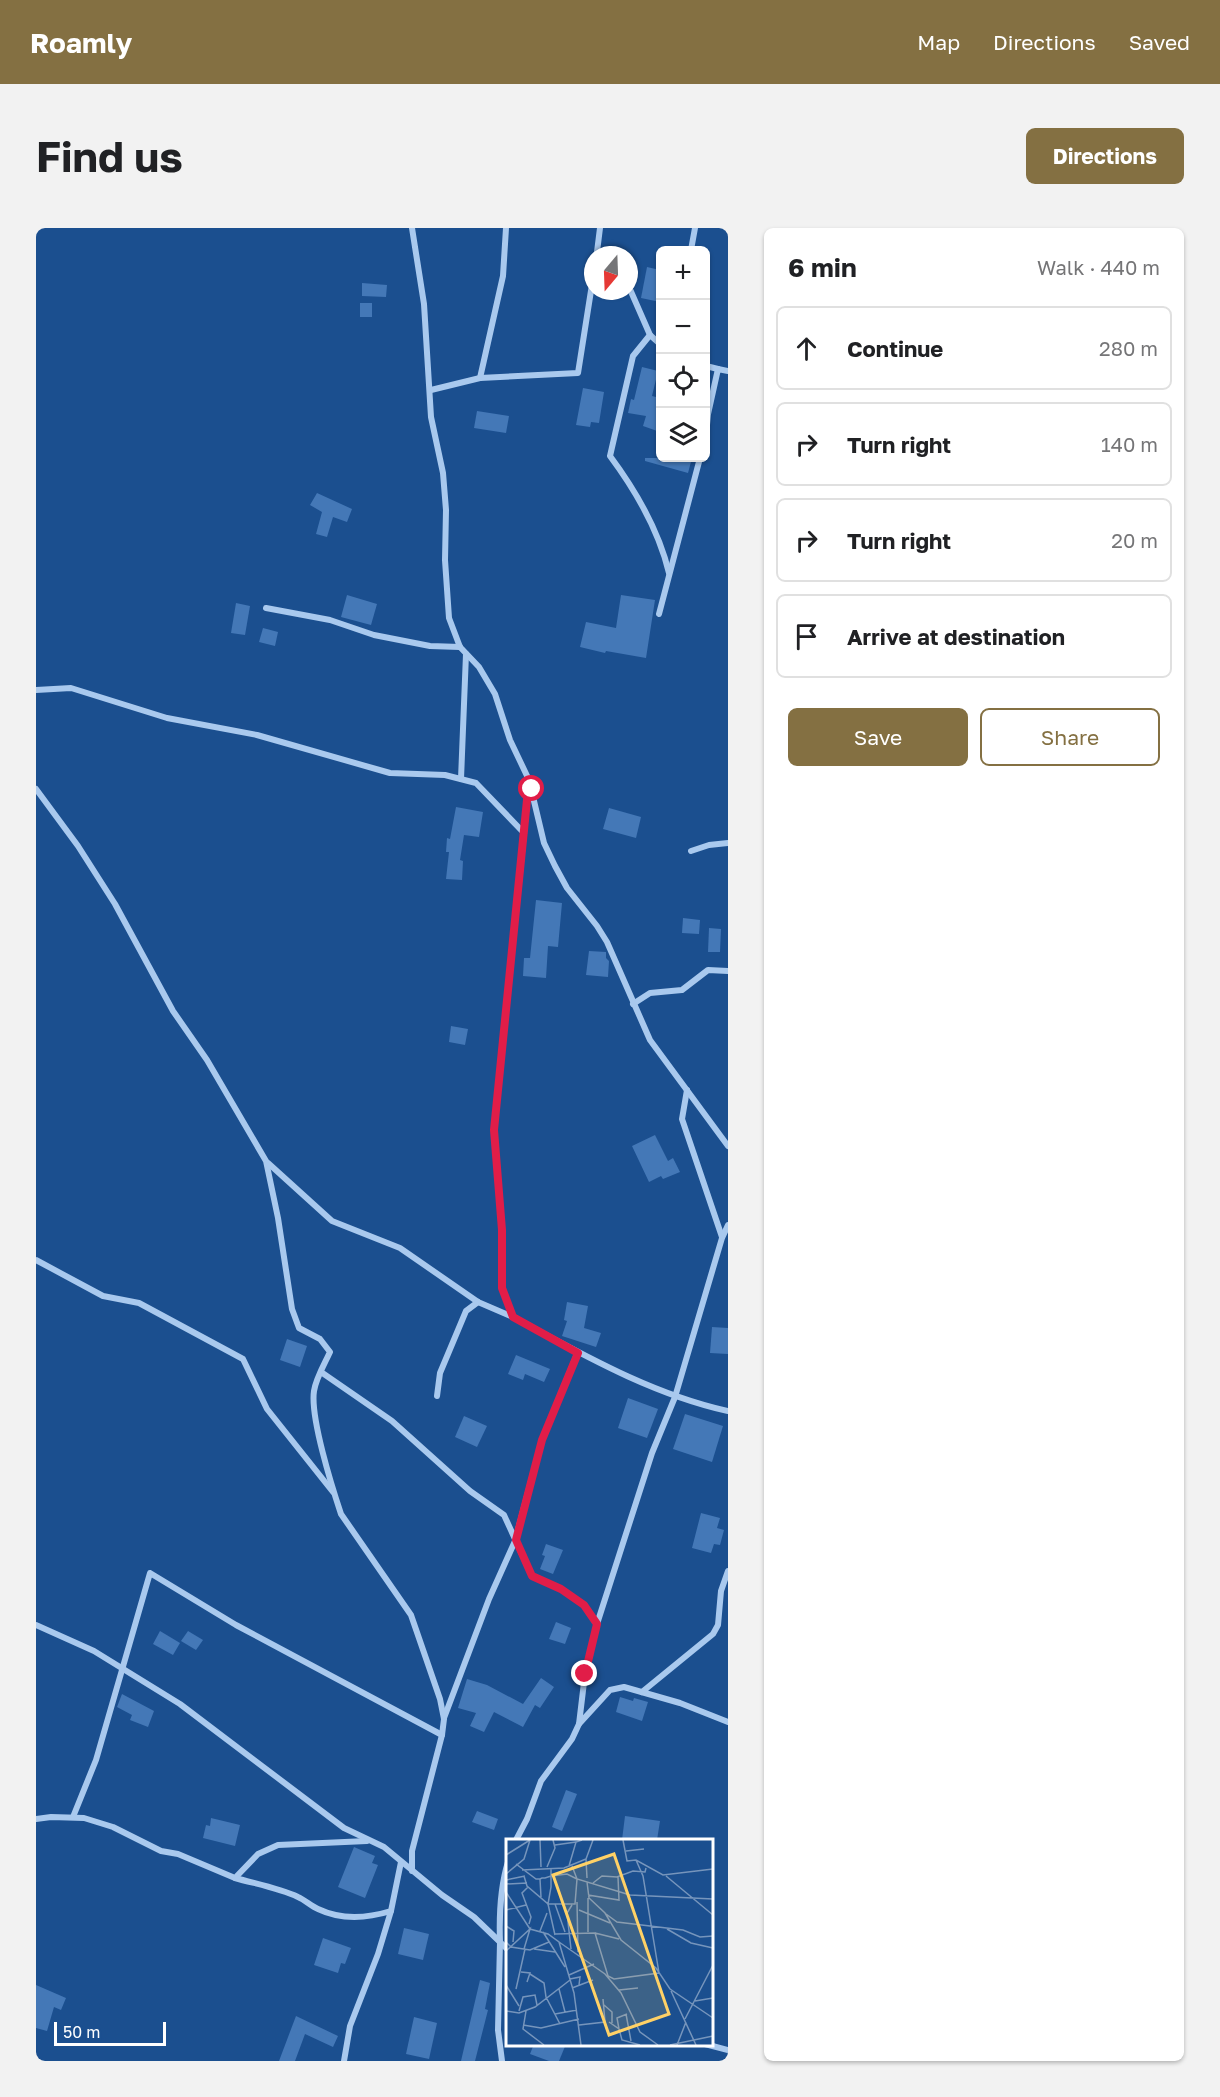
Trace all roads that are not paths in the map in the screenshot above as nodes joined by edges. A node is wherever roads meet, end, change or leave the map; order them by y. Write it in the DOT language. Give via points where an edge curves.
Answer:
graph roads {
  1 [pos="412,228"];
  2 [pos="507,228"];
  3 [pos="600,228"];
  4 [pos="695,228"];
  5 [pos="598,246"];
  6 [pos="693,246"];
  7 [pos="590,300"];
  8 [pos="635,300"];
  9 [pos="650,335"];
  10 [pos="656,340"];
  11 [pos="710,367"];
  12 [pos="718,369"];
  13 [pos="728,371"];
  14 [pos="480,378"];
  15 [pos="431,390"];
  16 [pos="709,408"];
  17 [pos="699,462"];
  18 [pos="669,573"];
  19 [pos="266,608"];
  20 [pos="659,614"];
  21 [pos="460,647"];
  22 [pos="466,654"];
  23 [pos="36,690"];
  24 [pos="461,779"];
  25 [pos="529,780"];
  26 [pos="36,789"];
  27 [pos="524,833"];
  28 [pos="728,843"];
  29 [pos="691,851"];
  30 [pos="728,971"];
  31 [pos="633,1004"];
  32 [pos="687,1090"];
  33 [pos="728,1146"];
  34 [pos="266,1161"];
  35 [pos="728,1225"];
  36 [pos="722,1238"];
  37 [pos="36,1260"];
  38 [pos="478,1302"];
  39 [pos="513,1317"];
  40 [pos="578,1353"];
  41 [pos="321,1372"];
  42 [pos="437,1396"];
  43 [pos="675,1397"];
  44 [pos="728,1411"];
  45 [pos="335,1495"];
  46 [pos="516,1540"];
  47 [pos="728,1571"];
  48 [pos="597,1624"];
  49 [pos="36,1625"];
  50 [pos="122,1668"];
  51 [pos="642,1692"];
  52 [pos="444,1719"];
  53 [pos="728,1722"];
  54 [pos="579,1724"];
  55 [pos="442,1735"];
  56 [pos="73,1817"];
  57 [pos="36,1819"];
  58 [pos="516,1839"];
  59 [pos="367,1841"];
  60 [pos="401,1862"];
  61 [pos="506,1866"];
  62 [pos="412,1871"];
  63 [pos="235,1878"];
  64 [pos="391,1911"];
  65 [pos="500,1942"];
  66 [pos="506,1949"];
  67 [pos="713,2046"];
  68 [pos="728,2050"];
  69 [pos="344,2061"];
  70 [pos="502,2061"];
  1 -- 15 [label="street" via="424,304"];
  2 -- 14 [label="street" via="503,276"];
  3 -- 5 [label="street"];
  4 -- 6 [label="street"];
  7 -- 14 [label="street" via="578,373"];
  8 -- 9 [label="street"];
  9 -- 10 [label="street"];
  9 -- 18 [label="street" via="633,356 610,456 630,483 664,550"];
  11 -- 12 [label="street"];
  12 -- 13 [label="street"];
  12 -- 16 [label="street"];
  14 -- 15 [label="street"];
  15 -- 21 [label="street" via="431,411 443,465 449,618"];
  17 -- 18 [label="street"];
  18 -- 20 [label="street"];
  19 -- 21 [label="street" via="330,620 418,644"];
  21 -- 22 [label="street"];
  22 -- 24 [label="street"];
  22 -- 25 [label="street" via="495,694"];
  23 -- 24 [label="street" via="71,688 167,718 257,735 390,773"];
  24 -- 27 [label="street" via="476,783"];
  25 -- 27 [label="street"];
  25 -- 31 [label="street" via="544,843 567,888 607,942"];
  26 -- 34 [label="street" via="115,904 173,1011 207,1060"];
  27 -- 39 [label="street" via="494,1130 502,1288"];
  28 -- 29 [label="street"];
  30 -- 31 [label="street" via="708,970 682,990 650,993"];
  31 -- 32 [label="street" via="650,1040"];
  32 -- 33 [label="street"];
  32 -- 36 [label="street" via="682,1119"];
  34 -- 38 [label="street" via="332,1221 400,1248"];
  34 -- 41 [label="street" via="292,1309 299,1328 320,1339 330,1352"];
  35 -- 36 [label="street"];
  36 -- 43 [label="street"];
  37 -- 45 [label="street" via="103,1296 139,1304 243,1359 267,1409"];
  38 -- 39 [label="street"];
  38 -- 42 [label="street" via="466,1311 440,1373"];
  39 -- 40 [label="street"];
  40 -- 43 [label="street"];
  40 -- 46 [label="street" via="542,1440"];
  41 -- 45 [label="street" via="314,1390 315,1417"];
  41 -- 46 [label="street" via="392,1421 470,1491 504,1515"];
  43 -- 44 [label="street"];
  43 -- 48 [label="street" via="652,1453"];
  45 -- 52 [label="street" via="341,1514 411,1615"];
  46 -- 48 [label="street" via="532,1576 584,1605"];
  46 -- 52 [label="street" via="489,1599"];
  47 -- 51 [label="street" via="713,1634"];
  48 -- 54 [label="street"];
  49 -- 50 [label="street"];
  50 -- 55 [label="street" via="150,1573 236,1625"];
  50 -- 56 [label="street" via="96,1760"];
  50 -- 59 [label="street" via="180,1704 344,1828"];
  51 -- 53 [label="street"];
  51 -- 54 [label="street" via="624,1687 610,1690"];
  52 -- 55 [label="street"];
  54 -- 58 [label="street" via="541,1781"];
  55 -- 62 [label="street" via="412,1851"];
  56 -- 57 [label="street"];
  56 -- 63 [label="street" via="113,1827 161,1851 178,1854"];
  59 -- 60 [label="street" via="384,1847"];
  59 -- 63 [label="street" via="278,1845 258,1854"];
  60 -- 62 [label="street"];
  60 -- 64 [label="street"];
  61 -- 65 [label="street"];
  62 -- 65 [label="street" via="474,1917"];
  63 -- 64 [label="street" via="298,1897 334,1915 378,1915"];
  64 -- 69 [label="street" via="350,2026"];
  65 -- 66 [label="street"];
  65 -- 70 [label="street" via="498,2030"];
  67 -- 68 [label="street"];
}
